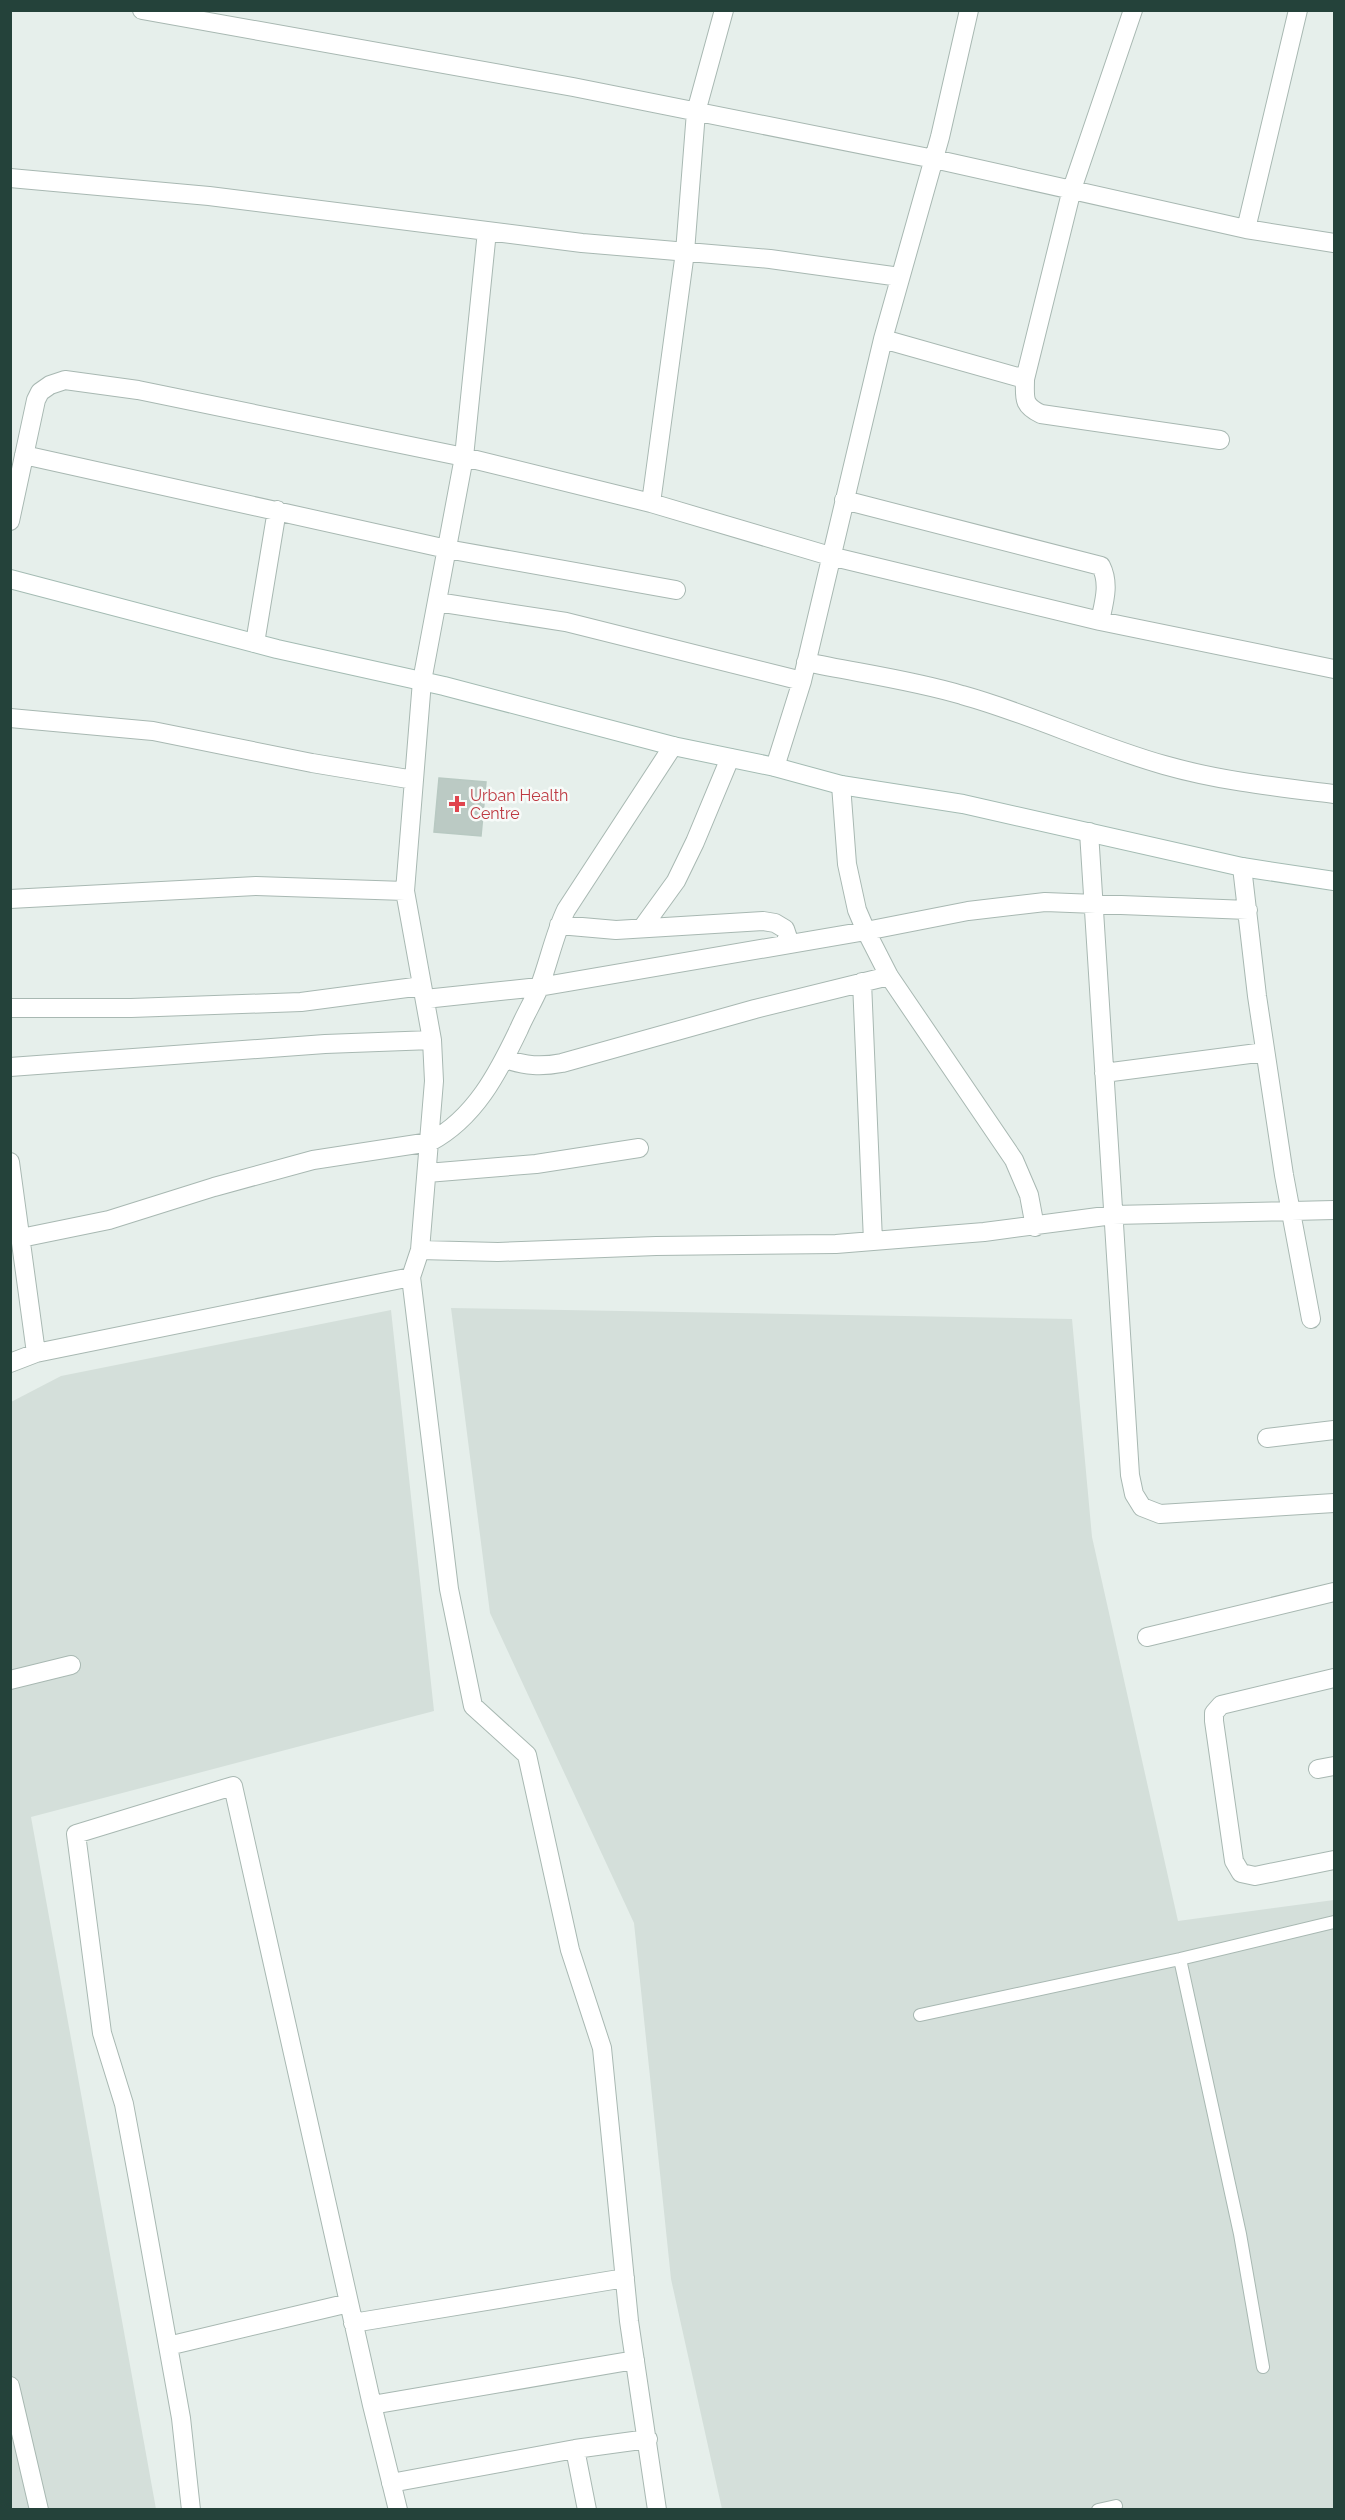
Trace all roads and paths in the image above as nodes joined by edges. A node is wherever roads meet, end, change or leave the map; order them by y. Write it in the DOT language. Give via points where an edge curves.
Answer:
graph roads {
  1 [pos="142,10"];
  2 [pos="724,10"];
  3 [pos="969,10"];
  4 [pos="1133,10"];
  5 [pos="1298,10"];
  6 [pos="696,112"];
  7 [pos="934,159"];
  8 [pos="10,178"];
  9 [pos="1072,189"];
  10 [pos="1246,229"];
  11 [pos="486,231"];
  12 [pos="1335,243"];
  13 [pos="685,252"];
  14 [pos="900,277"];
  15 [pos="884,339"];
  16 [pos="1025,379"];
  17 [pos="1220,440"];
  18 [pos="24,455"];
  19 [pos="464,457"];
  20 [pos="844,500"];
  21 [pos="651,504"];
  22 [pos="277,510"];
  23 [pos="10,521"];
  24 [pos="447,549"];
  25 [pos="830,556"];
  26 [pos="10,579"];
  27 [pos="676,590"];
  28 [pos="437,602"];
  29 [pos="1100,621"];
  30 [pos="255,643"];
  31 [pos="806,662"];
  32 [pos="1335,669"];
  33 [pos="422,681"];
  34 [pos="802,681"];
  35 [pos="10,718"];
  36 [pos="673,746"];
  37 [pos="730,758"];
  38 [pos="775,767"];
  39 [pos="414,780"];
  40 [pos="841,785"];
  41 [pos="1335,794"];
  42 [pos="1089,832"];
  43 [pos="1242,867"];
  44 [pos="1335,881"];
  45 [pos="405,891"];
  46 [pos="10,899"];
  47 [pos="1093,906"];
  48 [pos="1248,909"];
  49 [pos="559,925"];
  50 [pos="642,928"];
  51 [pos="866,931"];
  52 [pos="790,944"];
  53 [pos="889,976"];
  54 [pos="862,982"];
  55 [pos="539,987"];
  56 [pos="423,993"];
  57 [pos="10,1008"];
  58 [pos="432,1040"];
  59 [pos="1265,1052"];
  60 [pos="505,1059"];
  61 [pos="10,1067"];
  62 [pos="1104,1073"];
  63 [pos="430,1142"];
  64 [pos="639,1148"];
  65 [pos="11,1164"];
  66 [pos="427,1173"];
  67 [pos="1335,1210"];
  68 [pos="1291,1212"];
  69 [pos="1113,1215"];
  70 [pos="1035,1227"];
  71 [pos="21,1238"];
  72 [pos="873,1241"];
  73 [pos="420,1250"];
  74 [pos="411,1277"];
  75 [pos="1311,1319"];
  76 [pos="36,1353"];
  77 [pos="10,1363"];
  78 [pos="1335,1430"];
  79 [pos="1267,1437"];
  80 [pos="1335,1503"];
  81 [pos="1335,1592"];
  82 [pos="1148,1637"];
  83 [pos="71,1665"];
  84 [pos="1335,1678"];
  85 [pos="10,1680"];
  86 [pos="1335,1860"];
  87 [pos="1335,1922"];
  88 [pos="1180,1959"];
  89 [pos="920,2015"];
  90 [pos="625,2278"];
  91 [pos="349,2303"];
  92 [pos="353,2323"];
  93 [pos="168,2346"];
  94 [pos="634,2360"];
  95 [pos="1263,2367"];
  96 [pos="10,2386"];
  97 [pos="372,2405"];
  98 [pos="648,2439"];
  99 [pos="575,2449"];
  100 [pos="391,2483"];
  101 [pos="1116,2506"];
  102 [pos="39,2510"];
  103 [pos="191,2510"];
  104 [pos="398,2510"];
  105 [pos="587,2510"];
  106 [pos="657,2510"];
  107 [pos="1098,2510"];
  1 -- 6 [label="street" via="550,82"];
  2 -- 6 [label="street"];
  3 -- 7 [label="street"];
  4 -- 9 [label="street"];
  5 -- 10 [label="street"];
  6 -- 7 [label="street"];
  6 -- 13 [label="street"];
  7 -- 9 [label="street"];
  7 -- 14 [label="street"];
  8 -- 11 [label="street" via="209,196"];
  9 -- 10 [label="street"];
  9 -- 16 [label="street"];
  10 -- 12 [label="street"];
  11 -- 13 [label="street"];
  11 -- 19 [label="street"];
  13 -- 14 [label="street"];
  13 -- 21 [label="street"];
  14 -- 15 [label="street"];
  15 -- 16 [label="street"];
  15 -- 20 [label="street"];
  16 -- 17 [label="street" via="1025,401 1029,409 1041,414"];
  18 -- 19 [label="street" via="40,392 65,380 138,390"];
  18 -- 22 [label="street"];
  18 -- 23 [label="street"];
  19 -- 21 [label="street"];
  19 -- 24 [label="street"];
  20 -- 25 [label="street"];
  20 -- 29 [label="street" via="1101,566 1107,587"];
  21 -- 25 [label="street"];
  22 -- 24 [label="street"];
  22 -- 30 [label="street"];
  24 -- 27 [label="street"];
  24 -- 28 [label="street"];
  25 -- 29 [label="street"];
  25 -- 31 [label="street"];
  26 -- 30 [label="street"];
  28 -- 33 [label="street"];
  28 -- 34 [label="street" via="566,622"];
  29 -- 32 [label="street"];
  30 -- 33 [label="street"];
  31 -- 34 [label="street"];
  31 -- 41 [label="street" via="960,694 1164,765 1241,783"];
  33 -- 36 [label="street"];
  33 -- 39 [label="street"];
  34 -- 38 [label="street"];
  35 -- 39 [label="street" via="153,731"];
  36 -- 37 [label="street"];
  36 -- 49 [label="street"];
  37 -- 38 [label="street"];
  37 -- 50 [label="street" via="676,881"];
  38 -- 40 [label="street"];
  39 -- 45 [label="street"];
  40 -- 42 [label="street" via="963,804"];
  40 -- 51 [label="street" via="847,864"];
  42 -- 43 [label="street"];
  42 -- 47 [label="street"];
  43 -- 44 [label="street"];
  43 -- 48 [label="street"];
  45 -- 46 [label="street" via="256,886"];
  45 -- 56 [label="street"];
  47 -- 48 [label="street"];
  47 -- 51 [label="street" via="1045,902 968,911"];
  47 -- 62 [label="street"];
  48 -- 59 [label="street"];
  49 -- 50 [label="street"];
  49 -- 55 [label="street"];
  50 -- 52 [label="street" via="769,922 785,929"];
  51 -- 52 [label="street"];
  51 -- 53 [label="street"];
  52 -- 55 [label="street"];
  53 -- 54 [label="street"];
  53 -- 70 [label="street" via="1014,1160 1029,1195"];
  54 -- 60 [label="street" via="562,1063 533,1066"];
  54 -- 72 [label="street"];
  55 -- 56 [label="street"];
  55 -- 60 [label="street"];
  56 -- 57 [label="street" via="301,1002"];
  56 -- 58 [label="street"];
  58 -- 61 [label="street"];
  58 -- 63 [label="street"];
  59 -- 62 [label="street"];
  59 -- 68 [label="street"];
  60 -- 63 [label="street" via="460,1123"];
  62 -- 69 [label="street"];
  63 -- 66 [label="street"];
  63 -- 71 [label="street" via="313,1160 109,1220"];
  64 -- 66 [label="street" via="536,1164"];
  65 -- 71 [label="street"];
  66 -- 73 [label="street"];
  67 -- 68 [label="street"];
  68 -- 69 [label="street"];
  68 -- 75 [label="street"];
  69 -- 70 [label="street"];
  69 -- 80 [label="street" via="1130,1475 1142,1507 1160,1514"];
  70 -- 72 [label="street"];
  71 -- 76 [label="street"];
  72 -- 73 [label="street" via="498,1252"];
  73 -- 74 [label="street"];
  74 -- 76 [label="street"];
  74 -- 90 [label="street" via="449,1589 473,1706 527,1755 570,1950 602,2049"];
  76 -- 77 [label="street"];
  78 -- 79 [label="street"];
  81 -- 82 [label="street"];
  83 -- 85 [label="street"];
  84 -- 86 [label="street" via="1221,1705 1214,1713 1234,1861 1241,1873 1256,1876"];
  87 -- 88 [label="lane"];
  88 -- 89 [label="lane"];
  88 -- 95 [label="lane" via="1240,2234"];
  90 -- 92 [label="street"];
  90 -- 94 [label="street"];
  91 -- 92 [label="street"];
  91 -- 93 [label="street"];
  91 -- 93 [label="street" via="233,1786 76,1834 102,2033 124,2104"];
  92 -- 97 [label="street"];
  93 -- 103 [label="street"];
  94 -- 97 [label="street"];
  94 -- 98 [label="street"];
  96 -- 102 [label="street"];
  97 -- 100 [label="street"];
  98 -- 99 [label="street"];
  98 -- 106 [label="street"];
  99 -- 100 [label="street"];
  99 -- 105 [label="street"];
  100 -- 104 [label="street"];
  101 -- 107 [label="lane"];
}
